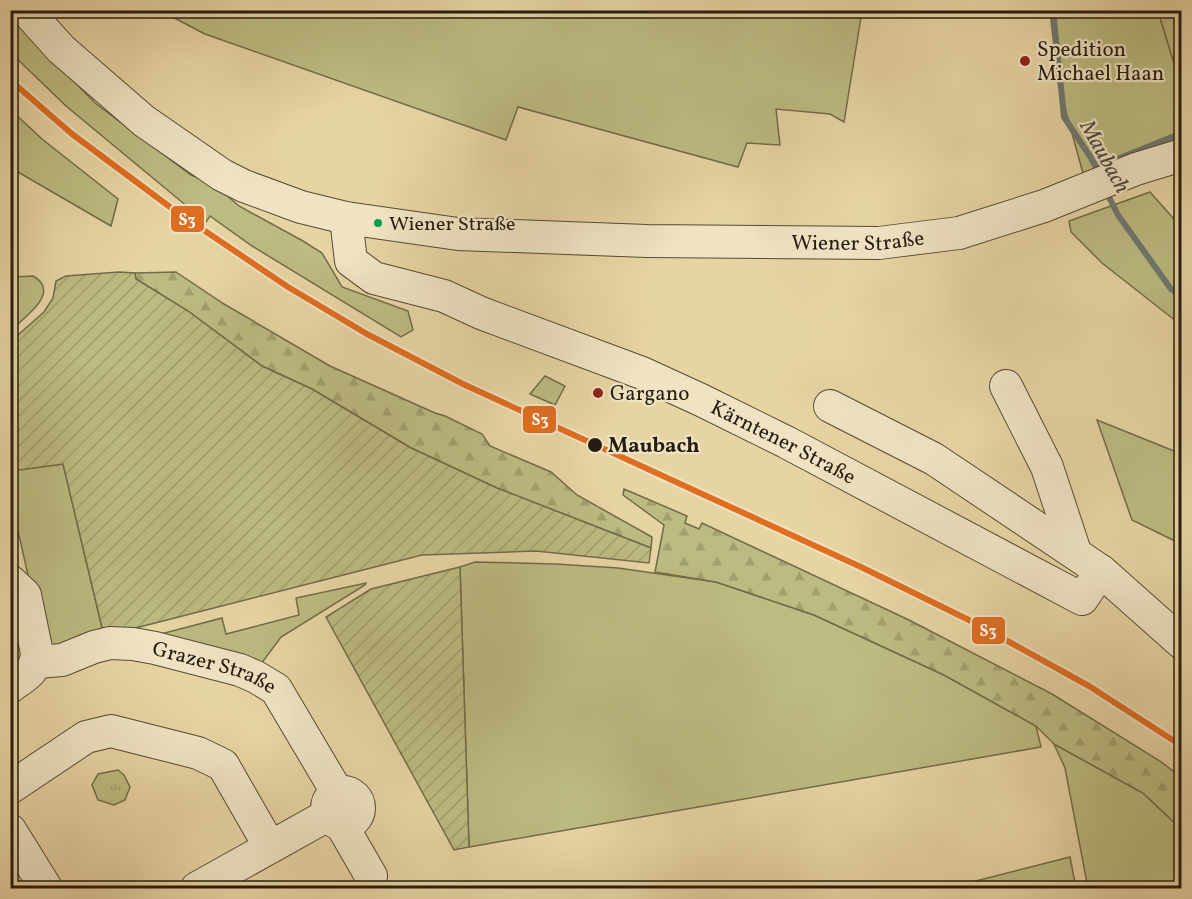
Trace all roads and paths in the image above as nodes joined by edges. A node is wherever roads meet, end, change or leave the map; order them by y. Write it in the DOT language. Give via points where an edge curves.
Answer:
graph roads {
  1 [pos="26,10"];
  2 [pos="1182,155"];
  3 [pos="346,218"];
  4 [pos="1006,386"];
  5 [pos="830,406"];
  6 [pos="1075,552"];
  7 [pos="1101,571"];
  8 [pos="10,582"];
  9 [pos="1182,643"];
  10 [pos="37,662"];
  11 [pos="10,687"];
  12 [pos="10,788"];
  13 [pos="335,810"];
  14 [pos="10,830"];
  15 [pos="270,847"];
  16 [pos="371,876"];
  17 [pos="46,888"];
  18 [pos="197,888"];
  1 -- 3 [label="street, Wiener Straße" via="61,49 144,121 222,175 302,207"];
  2 -- 3 [label="street, Wiener Straße" via="958,233 879,243 458,234"];
  3 -- 7 [label="street, Kärntener Straße" via="351,261 374,278 444,296 675,388 786,442 1082,599"];
  4 -- 6 [label="street" via="1047,467"];
  5 -- 6 [label="street" via="934,459"];
  6 -- 7 [label="street"];
  7 -- 9 [label="street"];
  8 -- 10 [label="street" via="25,595"];
  10 -- 11 [label="street"];
  10 -- 13 [label="street, Grazer Straße" via="62,660 110,643 133,644 256,677 276,689"];
  12 -- 15 [label="street" via="86,737 111,731 198,753 223,765"];
  13 -- 15 [label="street"];
  13 -- 16 [label="street, Grazer Straße"];
  14 -- 17 [label="street"];
  15 -- 18 [label="street"];
}
